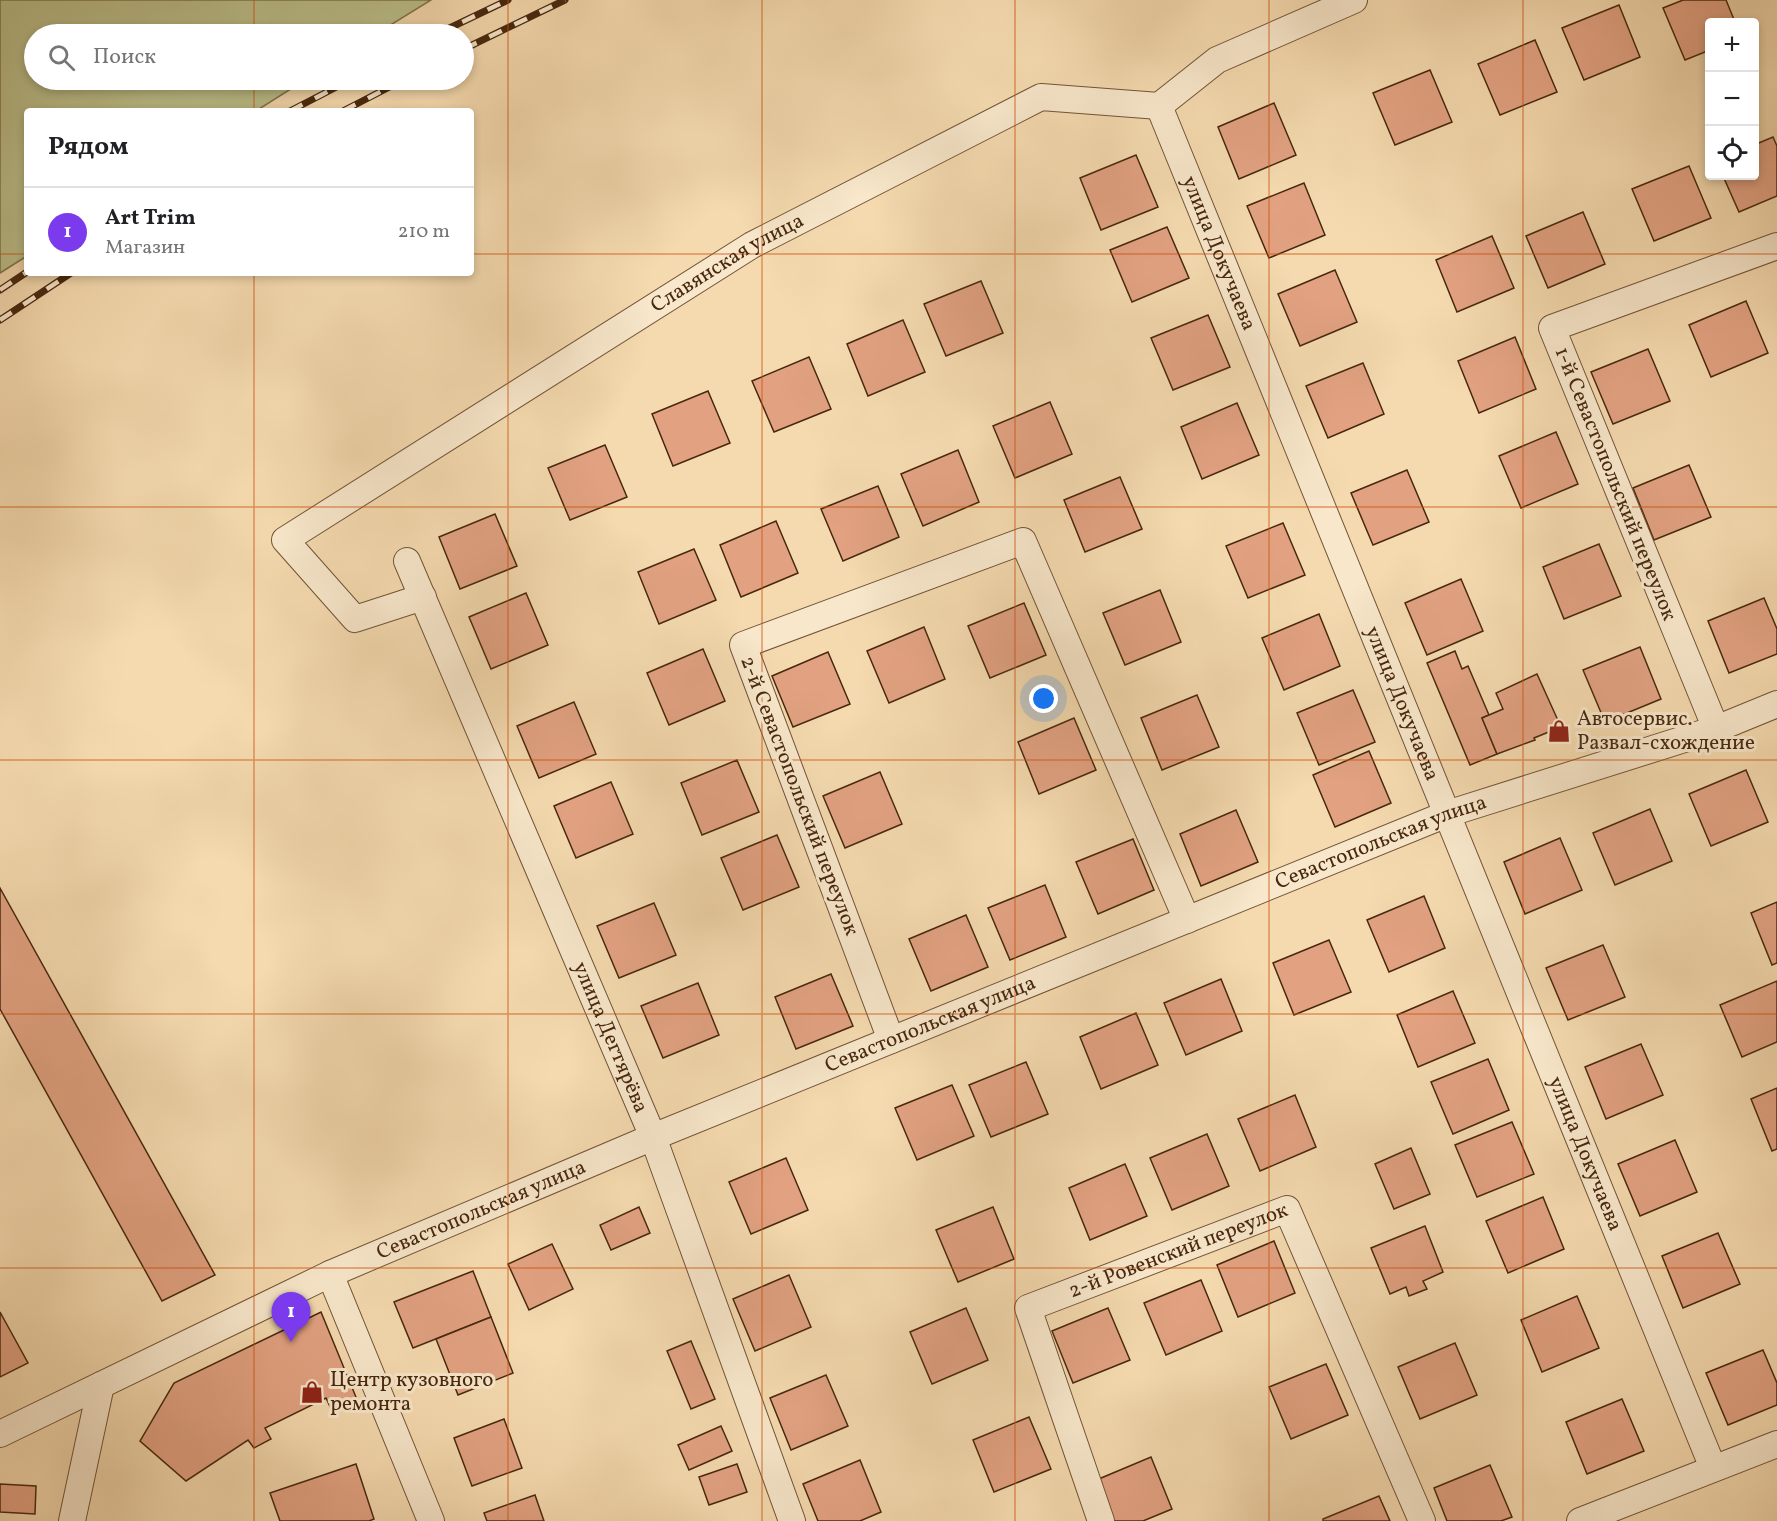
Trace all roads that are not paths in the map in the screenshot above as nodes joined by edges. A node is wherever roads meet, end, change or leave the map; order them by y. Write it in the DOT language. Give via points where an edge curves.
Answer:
graph roads {
  1 [pos="1354,0"];
  2 [pos="1159,106"];
  3 [pos="1777,246"];
  4 [pos="407,561"];
  5 [pos="423,597"];
  6 [pos="1777,704"];
  7 [pos="1716,729"];
  8 [pos="1447,814"];
  9 [pos="1187,920"];
  10 [pos="891,1040"];
  11 [pos="653,1137"];
  12 [pos="330,1274"];
  13 [pos="101,1385"];
  14 [pos="0,1434"];
  15 [pos="1777,1444"];
  16 [pos="1713,1468"];
  17 [pos="72,1521"];
  18 [pos="431,1521"];
  19 [pos="792,1521"];
  20 [pos="1101,1521"];
  21 [pos="1422,1521"];
  22 [pos="1580,1521"];
  1 -- 2 [label="street" via="1217,60"];
  2 -- 5 [label="street, Славянская улица" via="1041,97 752,245 285,540 355,619"];
  2 -- 8 [label="street, улица Докучаева"];
  3 -- 7 [label="street, 1-й Севастопольский переулок" via="1551,328"];
  4 -- 5 [label="street, улица Дегтярёва"];
  5 -- 11 [label="street, улица Дегтярёва"];
  6 -- 7 [label="street, Севастопольская улица"];
  7 -- 8 [label="street, Севастопольская улица"];
  8 -- 9 [label="street, Севастопольская улица"];
  8 -- 16 [label="street, улица Докучаева"];
  9 -- 10 [label="street, Севастопольская улица"];
  9 -- 10 [label="street, 2-й Севастопольский переулок" via="1023,541 743,645"];
  10 -- 11 [label="street, Севастопольская улица"];
  11 -- 12 [label="street, Севастопольская улица"];
  11 -- 19 [label="street, улица Дегтярёва"];
  12 -- 13 [label="street, Севастопольская улица"];
  12 -- 18 [label="street"];
  13 -- 14 [label="street, Севастопольская улица"];
  13 -- 17 [label="street"];
  15 -- 16 [label="street"];
  16 -- 22 [label="street"];
  20 -- 21 [label="street, 2-й Ровенский переулок" via="1028,1308 1287,1209"];
}
